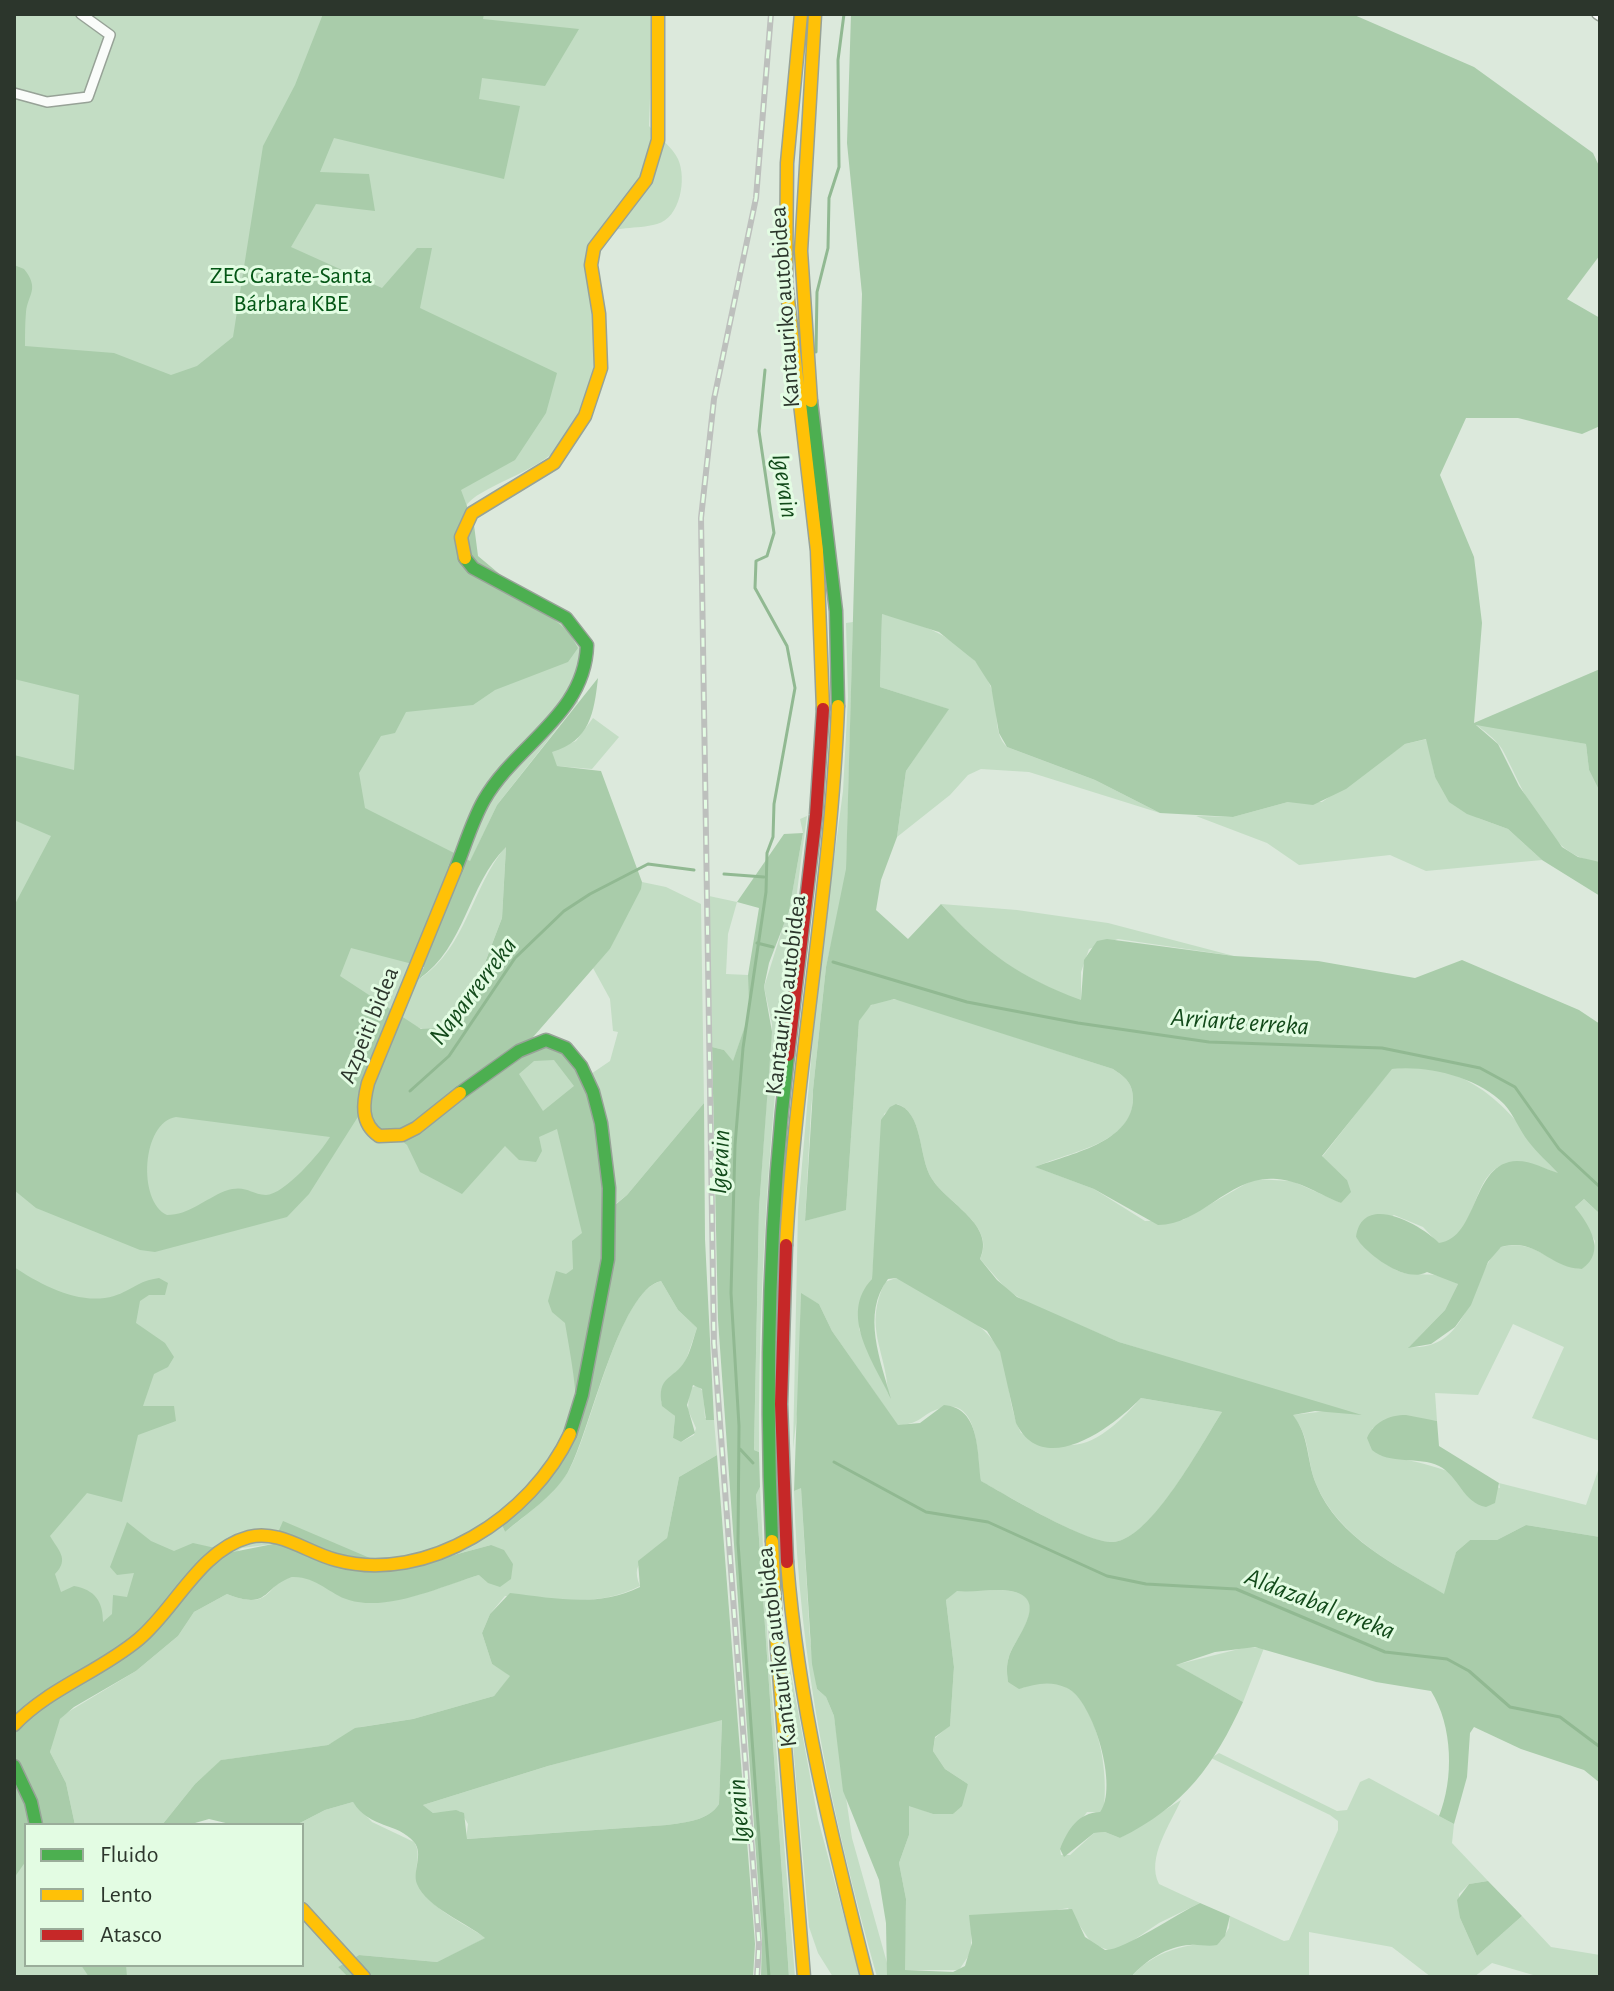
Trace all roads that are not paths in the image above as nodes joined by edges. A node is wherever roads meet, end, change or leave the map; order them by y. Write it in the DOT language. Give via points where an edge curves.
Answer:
graph roads {
  1 [pos="81,14"];
  2 [pos="658,14"];
  3 [pos="801,14"];
  4 [pos="815,14"];
  5 [pos="14,93"];
  6 [pos="14,1725"];
  7 [pos="14,1766"];
  8 [pos="36,1823"];
  9 [pos="304,1911"];
  10 [pos="364,1977"];
  11 [pos="804,1977"];
  12 [pos="867,1977"];
  1 -- 5 [label="street" via="110,35 88,97 47,102"];
  2 -- 6 [label="main road, Azpeiti bidea" via="658,140 646,180 594,248 601,368 585,416 554,463 479,506 460,536 463,559 473,568 575,625 587,649 585,674 569,703 501,776 482,805 361,1109 373,1132 396,1138 533,1042 561,1044 583,1066 598,1112 610,1234 571,1431 556,1462 520,1501 474,1534 425,1557 360,1566 270,1537 239,1541 176,1597 138,1640 36,1705"];
  3 -- 11 [label="main road, Kantauriko autobidea" via="787,163 786,282 817,551 824,722 777,1150 768,1440 777,1649"];
  4 -- 12 [label="main road, Kantauriko autobidea" via="801,164 800,281 833,552 838,705 833,799 791,1162 783,1334 784,1499 790,1605 807,1728"];
  7 -- 8 [label="main road"];
  9 -- 10 [label="main road"];
}
